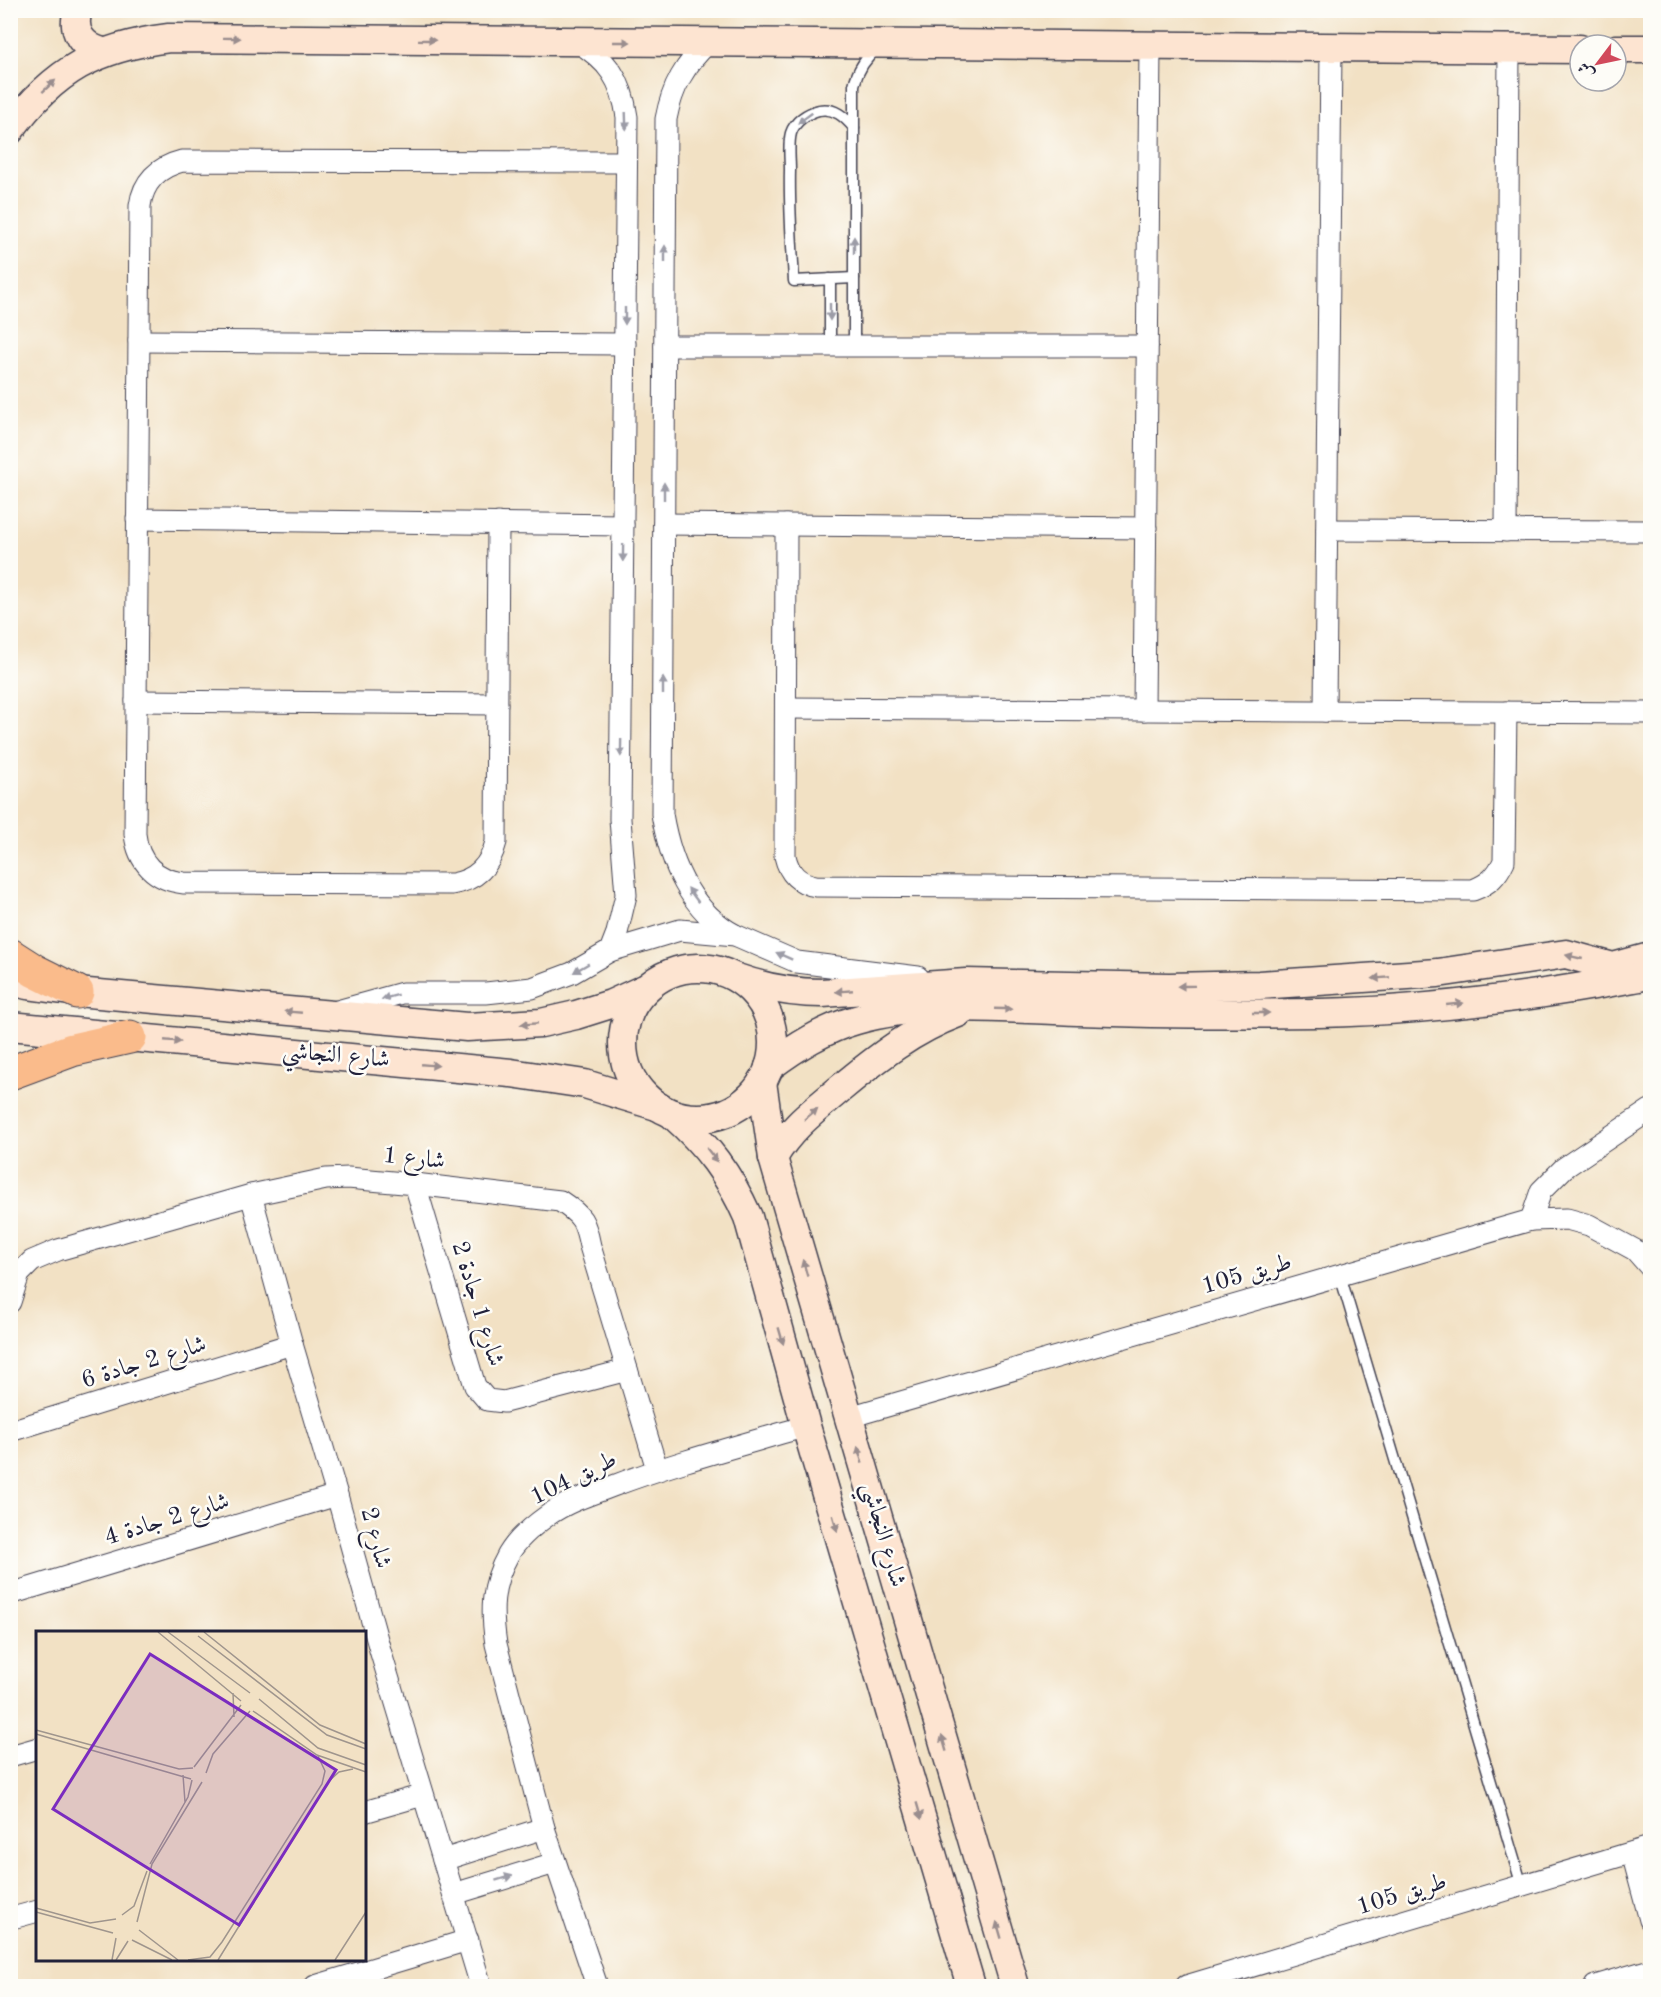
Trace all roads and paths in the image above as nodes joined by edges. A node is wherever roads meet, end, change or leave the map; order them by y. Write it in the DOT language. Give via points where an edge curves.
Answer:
graph roads {
  1 [pos="78,10"];
  2 [pos="576,41"];
  3 [pos="709,42"];
  4 [pos="886,43"];
  5 [pos="1150,45"];
  6 [pos="1331,47"];
  7 [pos="1509,48"];
  8 [pos="1568,49"];
  9 [pos="1628,49"];
  10 [pos="1650,49"];
  11 [pos="103,52"];
  12 [pos="854,128"];
  13 [pos="10,130"];
  14 [pos="626,162"];
  15 [pos="854,278"];
  16 [pos="830,279"];
  17 [pos="139,341"];
  18 [pos="625,344"];
  19 [pos="665,345"];
  20 [pos="830,346"];
  21 [pos="854,346"];
  22 [pos="1147,346"];
  23 [pos="137,519"];
  24 [pos="498,523"];
  25 [pos="664,524"];
  26 [pos="623,525"];
  27 [pos="786,525"];
  28 [pos="1146,528"];
  29 [pos="1327,530"];
  30 [pos="1506,531"];
  31 [pos="1650,531"];
  32 [pos="136,701"];
  33 [pos="497,704"];
  34 [pos="786,708"];
  35 [pos="1144,710"];
  36 [pos="1325,711"];
  37 [pos="1506,712"];
  38 [pos="1650,713"];
  39 [pos="735,934"];
  40 [pos="610,951"];
  41 [pos="10,955"];
  42 [pos="1650,957"];
  43 [pos="1650,975"];
  44 [pos="737,978"];
  45 [pos="10,980"];
  46 [pos="644,989"];
  47 [pos="77,992"];
  48 [pos="968,995"];
  49 [pos="324,1014"];
  50 [pos="10,1026"];
  51 [pos="130,1037"];
  52 [pos="10,1074"];
  53 [pos="766,1075"];
  54 [pos="664,1110"];
  55 [pos="1650,1110"];
  56 [pos="773,1158"];
  57 [pos="414,1184"];
  58 [pos="251,1195"];
  59 [pos="1531,1220"];
  60 [pos="1650,1267"];
  61 [pos="1341,1275"];
  62 [pos="10,1302"];
  63 [pos="292,1344"];
  64 [pos="627,1370"];
  65 [pos="849,1417"];
  66 [pos="807,1426"];
  67 [pos="10,1431"];
  68 [pos="657,1469"];
  69 [pos="337,1495"];
  70 [pos="10,1594"];
  71 [pos="910,1628"];
  72 [pos="870,1641"];
  73 [pos="372,1652"];
  74 [pos="928,1687"];
  75 [pos="886,1697"];
  76 [pos="36,1749"];
  77 [pos="10,1756"];
  78 [pos="423,1795"];
  79 [pos="366,1811"];
  80 [pos="544,1828"];
  81 [pos="1641,1850"];
  82 [pos="443,1860"];
  83 [pos="555,1863"];
  84 [pos="1522,1886"];
  85 [pos="453,1894"];
  86 [pos="36,1912"];
  87 [pos="10,1916"];
  88 [pos="1650,1920"];
  89 [pos="468,1940"];
  90 [pos="1650,1970"];
  91 [pos="1624,1983"];
  92 [pos="315,1986"];
  93 [pos="481,1986"];
  94 [pos="597,1986"];
  95 [pos="971,1986"];
  96 [pos="1015,1986"];
  97 [pos="1186,1986"];
  98 [pos="1595,1986"];
  1 -- 11 [label="main road" via="79,37 93,50"];
  2 -- 3 [label="main road, one-way"];
  11 -- 2 [label="main road, one-way" via="169,38"];
  2 -- 14 [label="street, one-way" via="602,59 620,86 627,117"];
  3 -- 4 [label="main road"];
  19 -- 3 [label="street, one-way" via="666,119 675,84 684,68"];
  4 -- 5 [label="main road"];
  4 -- 12 [label="lane" via="868,57 857,75"];
  5 -- 6 [label="main road"];
  5 -- 22 [label="street"];
  6 -- 7 [label="main road"];
  6 -- 29 [label="street"];
  7 -- 8 [label="main road"];
  7 -- 30 [label="street"];
  9 -- 10 [label="main road"];
  13 -- 11 [label="main road, one-way" via="59,77"];
  15 -- 12 [label="lane, one-way"];
  12 -- 16 [label="lane, one-way" via="834,111 821,110 808,113 791,132 789,188 794,281"];
  14 -- 17 [label="street" via="173,163 156,173 141,197"];
  14 -- 18 [label="street, one-way"];
  15 -- 16 [label="lane"];
  15 -- 21 [label="lane"];
  16 -- 20 [label="lane, one-way"];
  17 -- 18 [label="street"];
  17 -- 23 [label="street"];
  18 -- 26 [label="street"];
  19 -- 20 [label="street"];
  25 -- 19 [label="street, one-way"];
  20 -- 21 [label="street"];
  21 -- 22 [label="street"];
  22 -- 28 [label="street"];
  23 -- 24 [label="street"];
  23 -- 32 [label="street"];
  24 -- 26 [label="street"];
  24 -- 33 [label="street"];
  25 -- 27 [label="street"];
  39 -- 25 [label="street, one-way" via="719,927 702,908 687,887 666,839 662,814"];
  26 -- 40 [label="street, one-way" via="620,819 626,895"];
  27 -- 28 [label="street"];
  27 -- 34 [label="street"];
  28 -- 35 [label="street"];
  29 -- 30 [label="street"];
  29 -- 36 [label="street"];
  30 -- 31 [label="street"];
  32 -- 33 [label="street"];
  32 -- 33 [label="street" via="136,844 153,872 184,883 452,884 470,879 490,860 496,842"];
  34 -- 35 [label="street"];
  34 -- 37 [label="street" via="785,856 791,873 807,884 1462,891 1493,880 1504,861"];
  35 -- 36 [label="street"];
  36 -- 37 [label="street"];
  37 -- 38 [label="street"];
  39 -- 40 [label="street" via="680,930"];
  48 -- 39 [label="street, one-way" via="797,962"];
  40 -- 49 [label="street, one-way" via="572,973 532,988 486,993 402,993"];
  41 -- 47 [label="main road"];
  42 -- 48 [label="main road, one-way" via="1613,967 1566,954 1438,973 1259,985"];
  48 -- 43 [label="main road, one-way" via="1169,1013 1320,1013 1498,1000"];
  44 -- 46 [label="main road" via="705,967 688,967 665,975"];
  48 -- 44 [label="main road, one-way" via="800,993"];
  44 -- 53 [label="main road" via="751,988 769,1017 773,1051"];
  45 -- 47 [label="main road, شارع النجاشي"];
  46 -- 49 [label="main road, شارع النجاشي, one-way" via="576,1015 505,1026 467,1027"];
  46 -- 54 [label="main road" via="626,1017 622,1050 633,1082 644,1096"];
  49 -- 47 [label="main road, شارع النجاشي, one-way"];
  48 -- 53 [label="main road" via="854,1020 795,1048"];
  56 -- 48 [label="main road, one-way" via="796,1126 878,1057"];
  50 -- 51 [label="main road, شارع النجاشي"];
  51 -- 52 [label="main road" via="72,1050"];
  51 -- 54 [label="main road, شارع النجاشي, one-way" via="548,1077 603,1089"];
  53 -- 54 [label="main road" via="739,1107 723,1114 688,1118"];
  53 -- 56 [label="main road, شارع النجاشي"];
  54 -- 66 [label="main road, شارع النجاشي, one-way" via="709,1150 738,1193"];
  55 -- 59 [label="street" via="1564,1168 1541,1191"];
  65 -- 56 [label="main road, شارع النجاشي, one-way"];
  57 -- 58 [label="street, شارع 1" via="326,1179"];
  57 -- 64 [label="street, شارع 1" via="560,1201 573,1209 585,1222"];
  57 -- 64 [label="street, شارع 1 جادة 2" via="475,1386 487,1400 504,1402"];
  58 -- 62 [label="street, شارع 1" via="33,1261 19,1274"];
  58 -- 63 [label="street, شارع 2"];
  59 -- 60 [label="street, طريق 105" via="1567,1219 1589,1225 1635,1250"];
  59 -- 61 [label="street, طريق 105"];
  61 -- 65 [label="street, طريق 105"];
  61 -- 84 [label="lane"];
  63 -- 67 [label="street, شارع 2 جادة 6"];
  63 -- 69 [label="street, شارع 2"];
  64 -- 68 [label="street, شارع 1"];
  71 -- 65 [label="main road, شارع النجاشي, one-way"];
  66 -- 68 [label="street, طريق 104"];
  66 -- 72 [label="main road, شارع النجاشي, one-way"];
  68 -- 80 [label="street, طريق 104" via="548,1515 509,1553 496,1581 492,1614 496,1644"];
  69 -- 70 [label="street, شارع 2 جادة 4"];
  69 -- 73 [label="street, شارع 2"];
  71 -- 72 [label="main road" via="892,1644"];
  71 -- 74 [label="main road, شارع النجاشي"];
  72 -- 75 [label="main road, شارع النجاشي"];
  73 -- 78 [label="street, شارع 2"];
  74 -- 75 [label="main road" via="907,1682"];
  96 -- 74 [label="main road, شارع النجاشي, one-way"];
  75 -- 95 [label="main road, شارع النجاشي, one-way"];
  76 -- 77 [label="street"];
  78 -- 79 [label="street"];
  78 -- 82 [label="street, شارع 2"];
  80 -- 82 [label="street"];
  80 -- 83 [label="street, طريق 104"];
  81 -- 84 [label="street, طريق 105"];
  81 -- 88 [label="street, طريق 105"];
  82 -- 85 [label="street, شارع 2"];
  85 -- 83 [label="street, one-way"];
  83 -- 94 [label="street, طريق 104"];
  84 -- 97 [label="street, طريق 105"];
  85 -- 89 [label="street, شارع 2"];
  86 -- 87 [label="street"];
  89 -- 92 [label="street"];
  89 -- 93 [label="street, شارع 2"];
  90 -- 91 [label="street"];
  91 -- 98 [label="street"];
}
